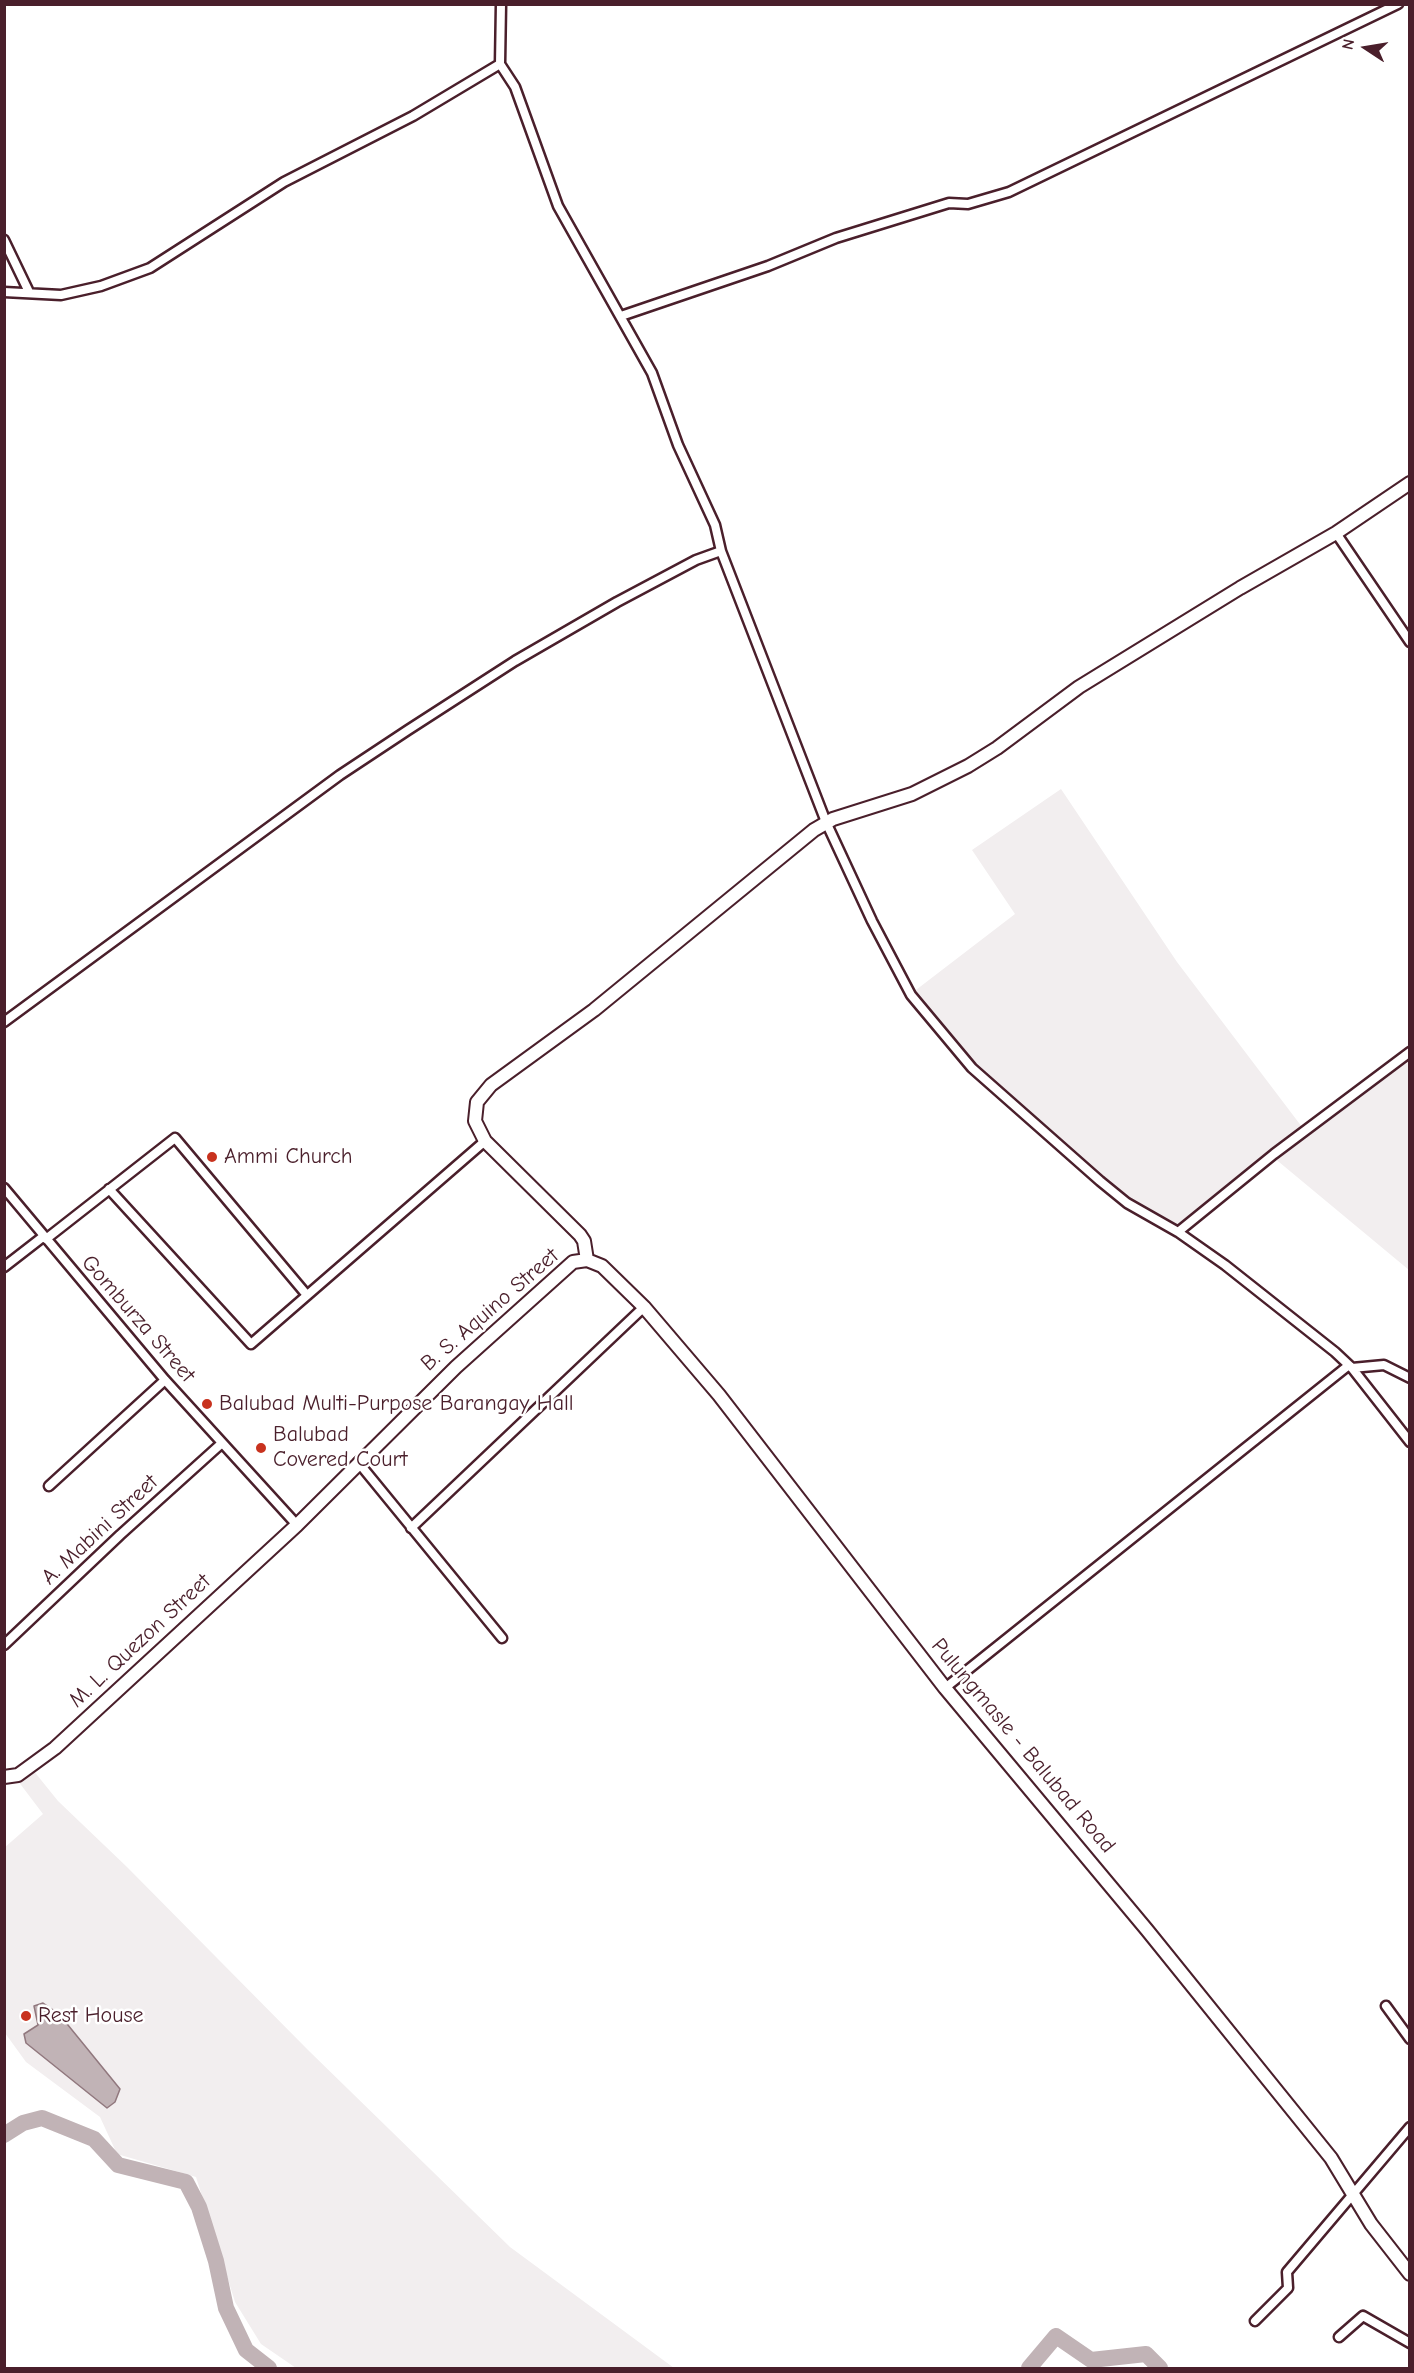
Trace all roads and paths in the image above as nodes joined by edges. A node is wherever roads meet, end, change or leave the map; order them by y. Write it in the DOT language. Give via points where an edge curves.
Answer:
graph roads {
  1 [pos="501,4"];
  2 [pos="1398,4"];
  3 [pos="500,64"];
  4 [pos="4,240"];
  5 [pos="4,292"];
  6 [pos="29,292"];
  7 [pos="621,316"];
  8 [pos="1410,483"];
  9 [pos="1336,533"];
  10 [pos="722,552"];
  11 [pos="1410,642"];
  12 [pos="826,822"];
  13 [pos="4,1022"];
  14 [pos="1410,1052"];
  15 [pos="485,1141"];
  16 [pos="4,1188"];
  17 [pos="109,1189"];
  18 [pos="1178,1232"];
  19 [pos="45,1237"];
  20 [pos="587,1260"];
  21 [pos="4,1267"];
  22 [pos="306,1294"];
  23 [pos="644,1307"];
  24 [pos="1350,1366"];
  25 [pos="1410,1378"];
  26 [pos="165,1380"];
  27 [pos="1410,1442"];
  28 [pos="222,1443"];
  29 [pos="358,1462"];
  30 [pos="49,1486"];
  31 [pos="297,1525"];
  32 [pos="411,1528"];
  33 [pos="502,1638"];
  34 [pos="4,1645"];
  35 [pos="945,1688"];
  36 [pos="4,1778"];
  37 [pos="1386,2006"];
  38 [pos="1410,2039"];
  39 [pos="1410,2127"];
  40 [pos="1353,2193"];
  41 [pos="1410,2274"];
  42 [pos="1255,2321"];
  43 [pos="1339,2337"];
  44 [pos="1410,2343"];
  1 -- 3 [label="street"];
  2 -- 7 [label="street" via="1009,192 968,204 950,202 836,238 768,266"];
  3 -- 6 [label="street" via="413,116 284,182 150,268 60,296"];
  3 -- 7 [label="street" via="515,87 558,206"];
  4 -- 6 [label="street"];
  5 -- 6 [label="street"];
  7 -- 10 [label="street" via="652,373 678,445 715,525"];
  8 -- 9 [label="street"];
  9 -- 11 [label="street"];
  9 -- 12 [label="street" via="1080,687 968,766 912,794"];
  10 -- 12 [label="street"];
  10 -- 13 [label="street" via="696,560 617,602 408,730"];
  12 -- 15 [label="street" via="774,860 584,1017 491,1085 477,1102 475,1121"];
  12 -- 18 [label="street" via="910,995 938,1030 1006,1100 1100,1181 1127,1203"];
  14 -- 18 [label="street"];
  15 -- 20 [label="street" via="569,1222 584,1241"];
  15 -- 22 [label="street"];
  16 -- 19 [label="street, Gomburza Street"];
  17 -- 19 [label="street"];
  17 -- 22 [label="street" via="251,1344"];
  17 -- 22 [label="street" via="176,1138"];
  18 -- 24 [label="street" via="1313,1333"];
  19 -- 21 [label="street"];
  19 -- 26 [label="street, Gomburza Street"];
  20 -- 23 [label="street, Pulungmasle - Balubad Road" via="602,1266"];
  20 -- 29 [label="street, B. S. Aquino Street" via="573,1262"];
  23 -- 32 [label="street"];
  23 -- 35 [label="street, Pulungmasle - Balubad Road" via="719,1395"];
  24 -- 25 [label="street" via="1384,1365"];
  24 -- 27 [label="street"];
  24 -- 35 [label="street"];
  26 -- 28 [label="street, Gomburza Street"];
  26 -- 30 [label="street"];
  28 -- 31 [label="street, Gomburza Street"];
  28 -- 34 [label="street, A. Mabini Street"];
  29 -- 31 [label="street, B. S. Aquino Street"];
  29 -- 32 [label="street"];
  31 -- 36 [label="street, M. L. Quezon Street" via="55,1748 18,1775"];
  32 -- 33 [label="street"];
  35 -- 40 [label="street, Pulungmasle - Balubad Road" via="1147,1930 1331,2158"];
  37 -- 38 [label="street"];
  39 -- 40 [label="street"];
  40 -- 41 [label="street, Pulungmasle - Balubad Road" via="1371,2224"];
  40 -- 42 [label="street" via="1287,2272 1288,2288"];
  43 -- 44 [label="street" via="1363,2316"];
}
